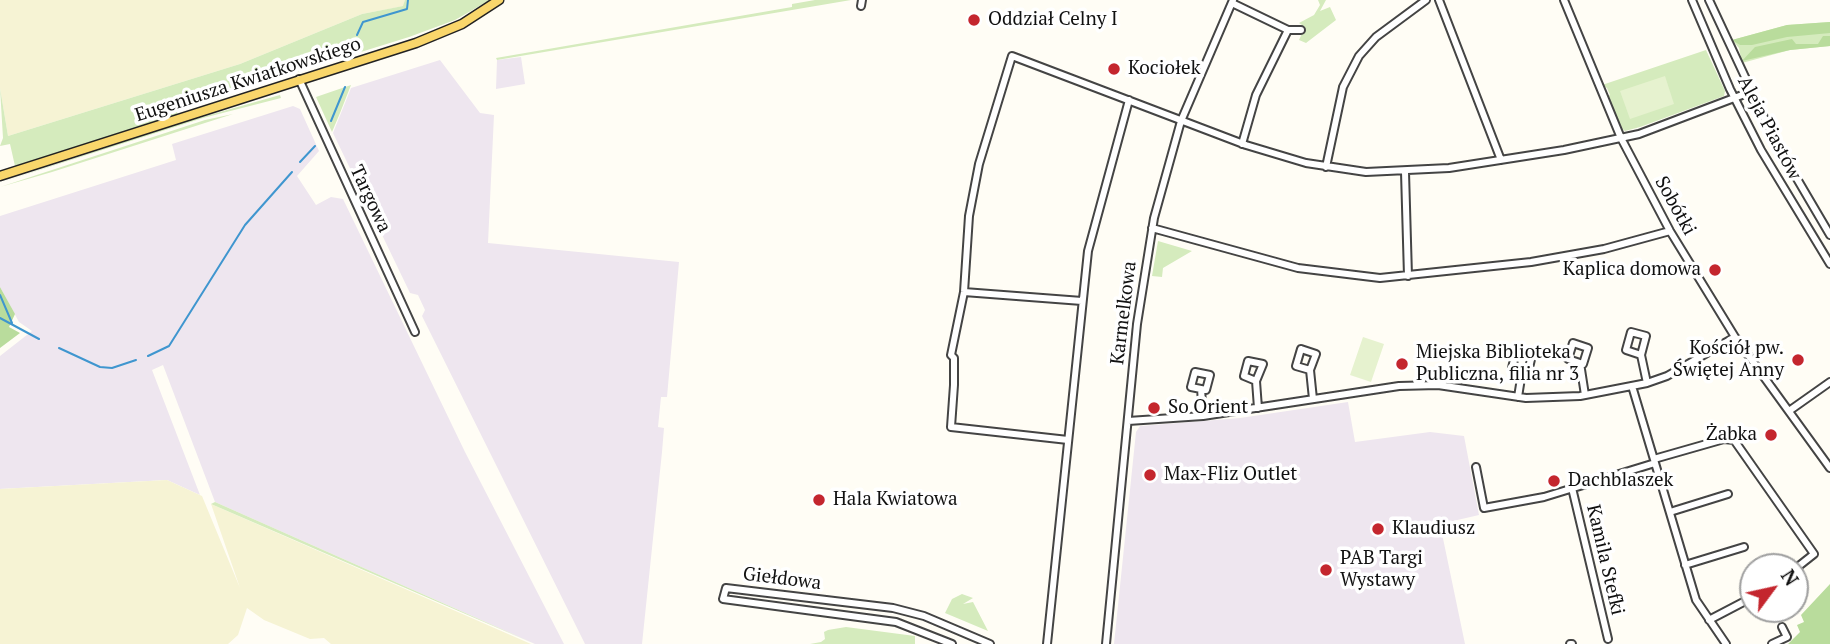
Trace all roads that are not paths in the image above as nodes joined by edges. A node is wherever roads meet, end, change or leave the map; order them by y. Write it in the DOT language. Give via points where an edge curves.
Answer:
graph roads {
  1 [pos="499,0"];
  2 [pos="1426,0"];
  3 [pos="1439,0"];
  4 [pos="1564,0"];
  5 [pos="1692,0"];
  6 [pos="1709,0"];
  7 [pos="1232,1"];
  8 [pos="1288,30"];
  9 [pos="1301,30"];
  10 [pos="299,79"];
  11 [pos="1750,92"];
  12 [pos="1735,99"];
  13 [pos="1129,100"];
  14 [pos="1181,121"];
  15 [pos="1621,138"];
  16 [pos="1242,144"];
  17 [pos="1501,160"];
  18 [pos="1326,167"];
  19 [pos="1405,172"];
  20 [pos="0,176"];
  21 [pos="1152,228"];
  22 [pos="1670,231"];
  23 [pos="1830,235"];
  24 [pos="1830,264"];
  25 [pos="1408,276"];
  26 [pos="964,292"];
  27 [pos="1082,301"];
  28 [pos="415,331"];
  29 [pos="1735,337"];
  30 [pos="1641,355"];
  31 [pos="1580,363"];
  32 [pos="1310,370"];
  33 [pos="1522,372"];
  34 [pos="1256,381"];
  35 [pos="1830,382"];
  36 [pos="1647,383"];
  37 [pos="1632,386"];
  38 [pos="1201,389"];
  39 [pos="1585,395"];
  40 [pos="1518,397"];
  41 [pos="1313,399"];
  42 [pos="1258,408"];
  43 [pos="1789,411"];
  44 [pos="1203,416"];
  45 [pos="1128,421"];
  46 [pos="1068,440"];
  47 [pos="1654,461"];
  48 [pos="1476,467"];
  49 [pos="1830,468"];
  50 [pos="1572,488"];
  51 [pos="1728,494"];
  52 [pos="1670,512"];
  53 [pos="1744,547"];
  54 [pos="1809,558"];
  55 [pos="1685,565"];
  56 [pos="802,597"];
  57 [pos="829,600"];
  58 [pos="1739,604"];
  59 [pos="800,609"];
  60 [pos="827,612"];
  61 [pos="1709,620"];
  62 [pos="937,622"];
  63 [pos="1782,627"];
  64 [pos="931,635"];
  65 [pos="1608,639"];
  66 [pos="952,644"];
  67 [pos="990,644"];
  68 [pos="1047,644"];
  69 [pos="1106,644"];
  70 [pos="1726,644"];
  71 [pos="1772,644"];
  1 -- 10 [label="main road, Eugeniusza Kwiatkowskiego" via="432,38"];
  2 -- 18 [label="street" via="1376,37 1359,56 1343,87"];
  3 -- 17 [label="street"];
  4 -- 15 [label="street, Sobótki"];
  5 -- 12 [label="street, Aleja Piastów"];
  6 -- 11 [label="street, Aleja Piastów"];
  7 -- 8 [label="street"];
  7 -- 14 [label="street, Karmelkowa"];
  8 -- 9 [label="street"];
  8 -- 16 [label="street" via="1256,95"];
  10 -- 20 [label="main road, Eugeniusza Kwiatkowskiego"];
  10 -- 28 [label="street, Targowa"];
  11 -- 12 [label="street"];
  11 -- 23 [label="street, Aleja Piastów"];
  12 -- 15 [label="street"];
  12 -- 24 [label="street, Aleja Piastów" via="1787,197"];
  13 -- 14 [label="street"];
  13 -- 26 [label="street" via="1012,56 968,216"];
  13 -- 27 [label="street" via="1096,213"];
  14 -- 16 [label="street"];
  14 -- 21 [label="street, Karmelkowa"];
  15 -- 17 [label="street"];
  15 -- 22 [label="street, Sobótki"];
  16 -- 18 [label="street"];
  17 -- 19 [label="street"];
  18 -- 19 [label="street"];
  19 -- 25 [label="street"];
  21 -- 25 [label="street" via="1309,270 1359,277"];
  21 -- 45 [label="street, Karmelkowa"];
  22 -- 25 [label="street" via="1559,258"];
  22 -- 29 [label="street, Sobótki"];
  26 -- 27 [label="street"];
  26 -- 46 [label="street" via="951,355 951,427"];
  27 -- 46 [label="street"];
  29 -- 36 [label="street" via="1686,368"];
  29 -- 43 [label="street, Sobótki"];
  30 -- 36 [label="street"];
  31 -- 39 [label="street"];
  32 -- 41 [label="street"];
  33 -- 40 [label="street"];
  34 -- 42 [label="street"];
  35 -- 43 [label="street"];
  36 -- 37 [label="street"];
  37 -- 39 [label="street"];
  37 -- 47 [label="street"];
  38 -- 44 [label="street"];
  39 -- 40 [label="street"];
  40 -- 41 [label="street" via="1438,385 1395,386"];
  41 -- 42 [label="street"];
  42 -- 44 [label="street"];
  43 -- 49 [label="street, Sobótki"];
  44 -- 45 [label="street"];
  45 -- 69 [label="street, Karmelkowa"];
  46 -- 68 [label="street"];
  47 -- 50 [label="street"];
  47 -- 52 [label="street"];
  47 -- 54 [label="street" via="1724,439 1734,440 1814,554"];
  48 -- 50 [label="street" via="1485,508"];
  50 -- 65 [label="street, Kamila Stefki"];
  51 -- 52 [label="street"];
  52 -- 55 [label="street"];
  53 -- 55 [label="street"];
  55 -- 61 [label="street" via="1696,600"];
  56 -- 57 [label="street, Giełdowa"];
  56 -- 59 [label="street"];
  56 -- 59 [label="street, Giełdowa" via="726,587 723,599"];
  57 -- 60 [label="street"];
  57 -- 62 [label="street, Giełdowa" via="892,608"];
  58 -- 61 [label="street"];
  59 -- 60 [label="street, Giełdowa"];
  60 -- 64 [label="street, Giełdowa" via="896,622"];
  61 -- 70 [label="street"];
  62 -- 64 [label="street"];
  62 -- 67 [label="street, Giełdowa"];
  63 -- 71 [label="street" via="1787,638"];
  64 -- 66 [label="street, Giełdowa"];
}
